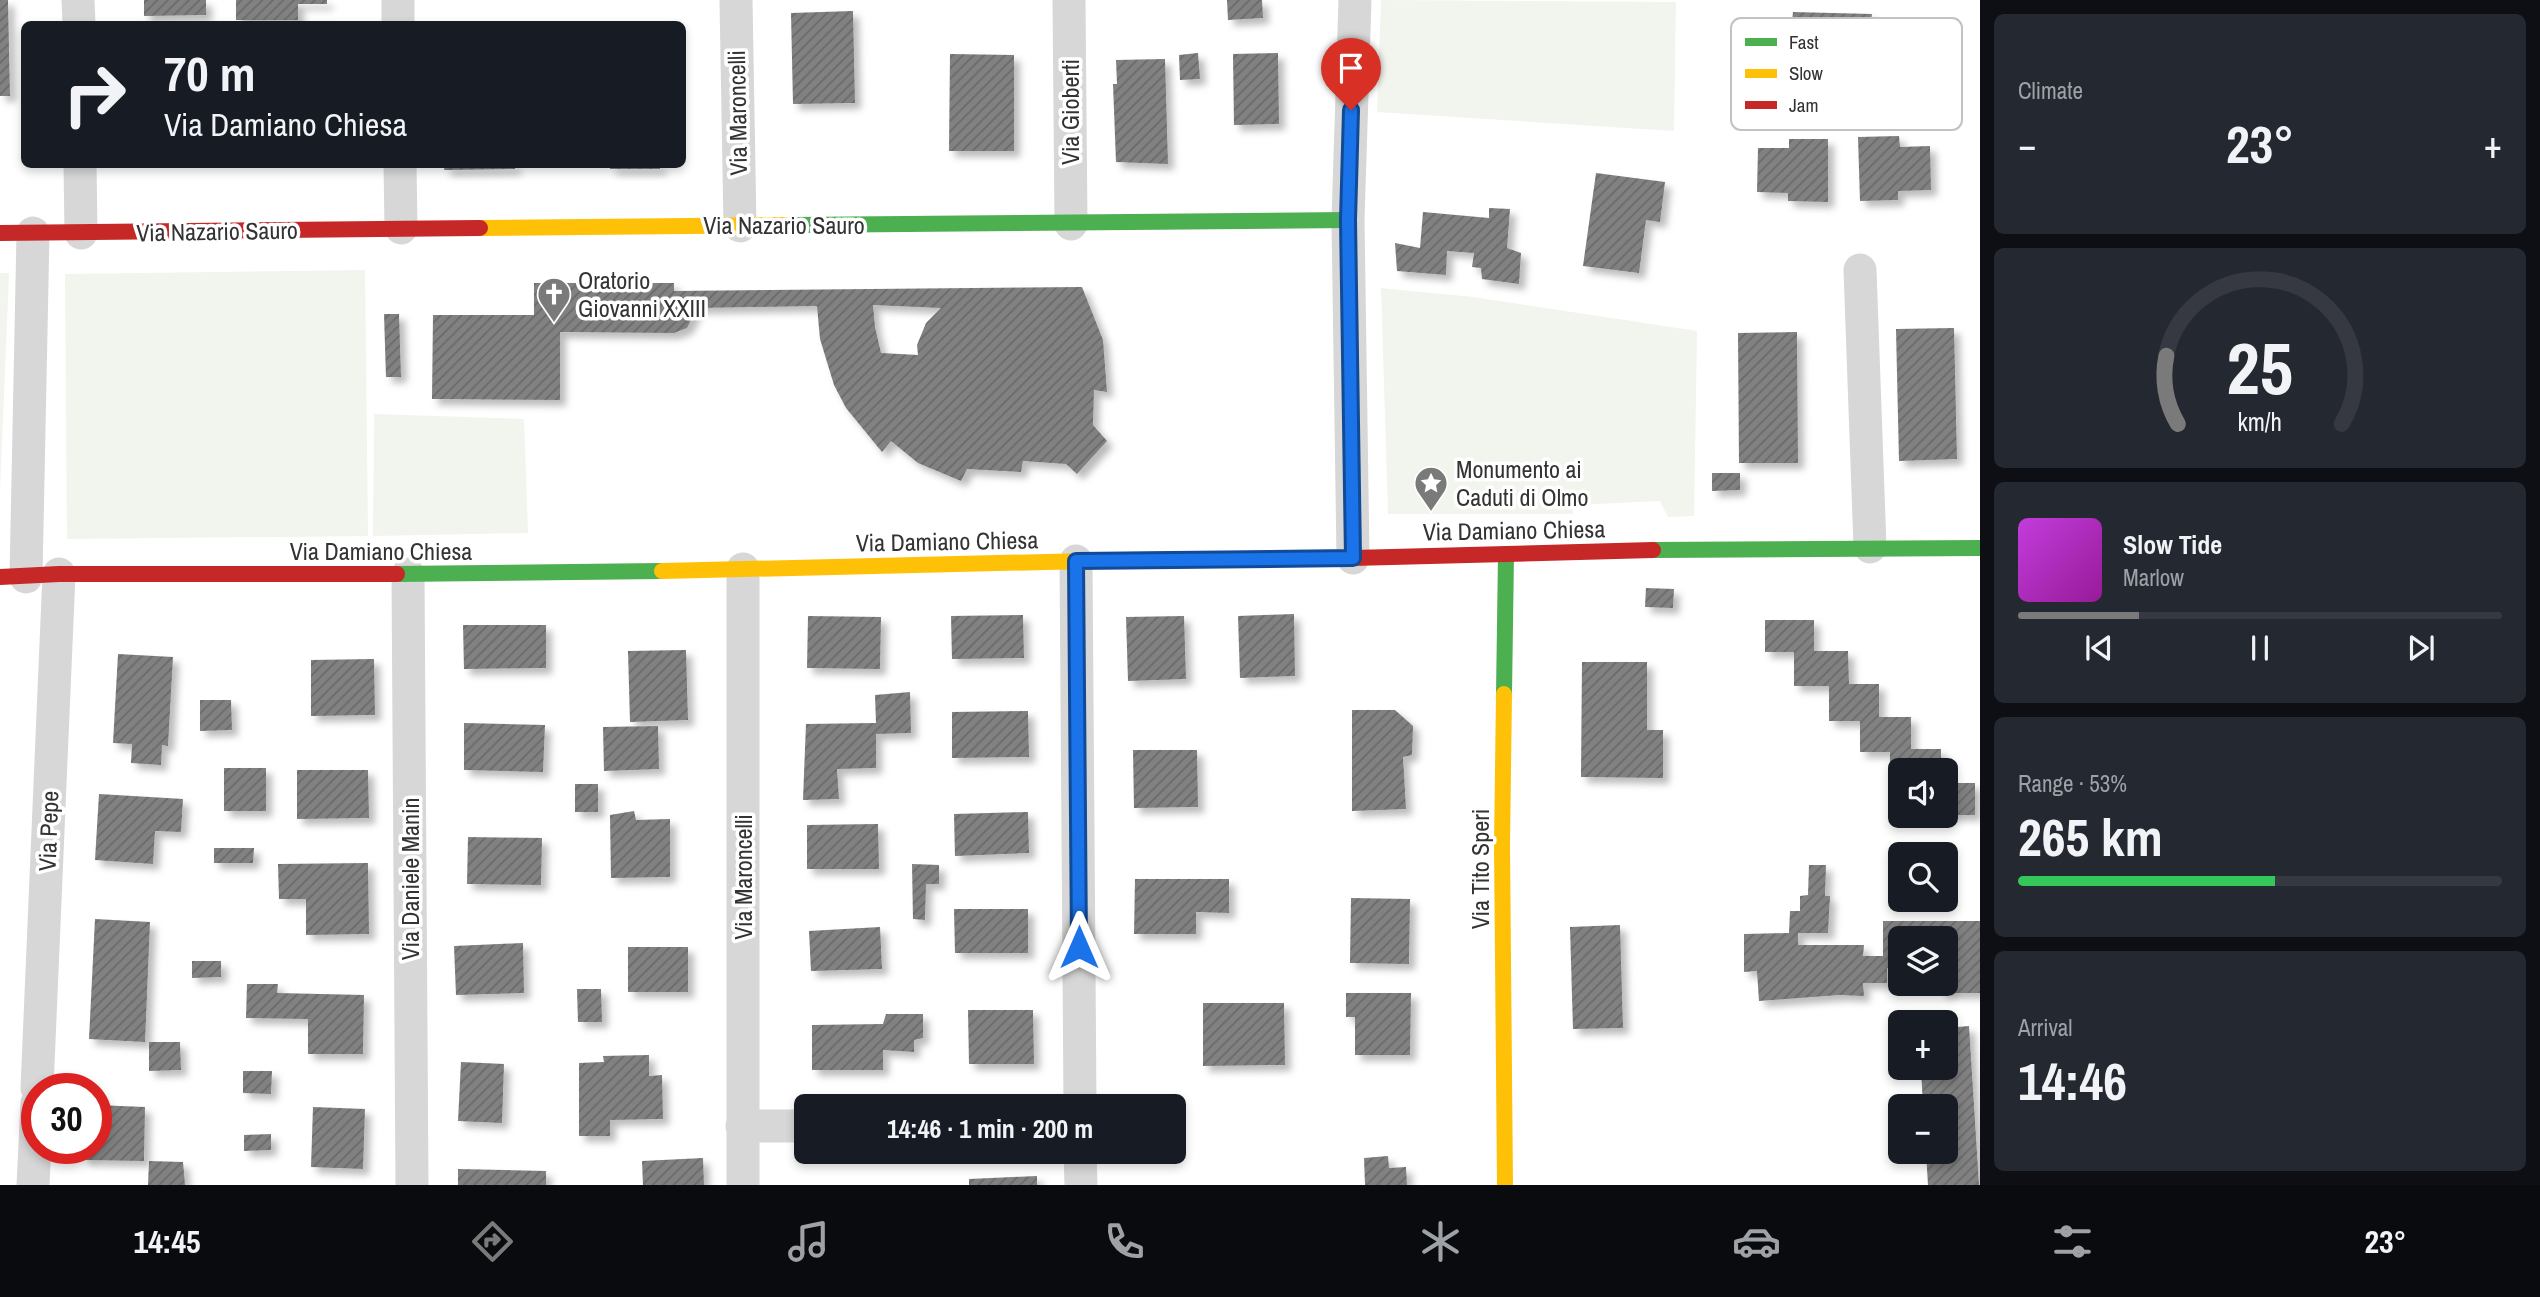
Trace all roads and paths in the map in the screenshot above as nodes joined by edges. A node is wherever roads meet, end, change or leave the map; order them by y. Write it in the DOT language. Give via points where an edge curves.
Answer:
graph roads {
  1 [pos="78,0"];
  2 [pos="398,0"];
  3 [pos="736,0"];
  4 [pos="1069,0"];
  5 [pos="1355,0"];
  6 [pos="79,21"];
  7 [pos="398,21"];
  8 [pos="80,168"];
  9 [pos="400,168"];
  10 [pos="1348,220"];
  11 [pos="1071,224"];
  12 [pos="740,226"];
  13 [pos="401,228"];
  14 [pos="0,233"];
  15 [pos="33,233"];
  16 [pos="81,233"];
  17 [pos="1860,270"];
  18 [pos="1870,547"];
  19 [pos="1980,548"];
  20 [pos="1506,554"];
  21 [pos="1353,558"];
  22 [pos="1076,561"];
  23 [pos="743,569"];
  24 [pos="59,574"];
  25 [pos="408,574"];
  26 [pos="13,577"];
  27 [pos="38,1073"];
  28 [pos="1080,1094"];
  29 [pos="742,1126"];
  30 [pos="794,1126"];
  31 [pos="34,1164"];
  32 [pos="1080,1164"];
  33 [pos="33,1185"];
  34 [pos="412,1185"];
  35 [pos="743,1185"];
  36 [pos="1081,1185"];
  37 [pos="1505,1185"];
  1 -- 6 [label="street"];
  2 -- 7 [label="street"];
  3 -- 12 [label="street, Via Maroncelli"];
  4 -- 11 [label="street, Via Gioberti"];
  5 -- 10 [label="street"];
  8 -- 16 [label="street"];
  9 -- 13 [label="street"];
  10 -- 11 [label="street, Via Nazario Sauro"];
  10 -- 21 [label="street"];
  11 -- 12 [label="street, Via Nazario Sauro"];
  12 -- 13 [label="street, Via Nazario Sauro"];
  13 -- 16 [label="street, Via Nazario Sauro"];
  14 -- 15 [label="street, Via Nazario Sauro"];
  15 -- 16 [label="street, Via Nazario Sauro"];
  15 -- 26 [label="street"];
  17 -- 18 [label="street"];
  18 -- 19 [label="street, Via Damiano Chiesa"];
  18 -- 20 [label="street, Via Damiano Chiesa"];
  20 -- 21 [label="street, Via Damiano Chiesa"];
  20 -- 37 [label="street, Via Tito Speri" via="1502,845"];
  21 -- 22 [label="street, Via Damiano Chiesa"];
  22 -- 23 [label="street, Via Damiano Chiesa"];
  22 -- 28 [label="street"];
  23 -- 25 [label="street, Via Damiano Chiesa"];
  23 -- 29 [label="street, Via Maroncelli"];
  24 -- 25 [label="street, Via Damiano Chiesa"];
  24 -- 26 [label="street, Via Damiano Chiesa"];
  24 -- 27 [label="street, Via Pepe"];
  25 -- 34 [label="street, Via Daniele Manin"];
  29 -- 30 [label="street"];
  29 -- 35 [label="street, Via Maroncelli"];
  31 -- 33 [label="street"];
  32 -- 36 [label="street"];
}
